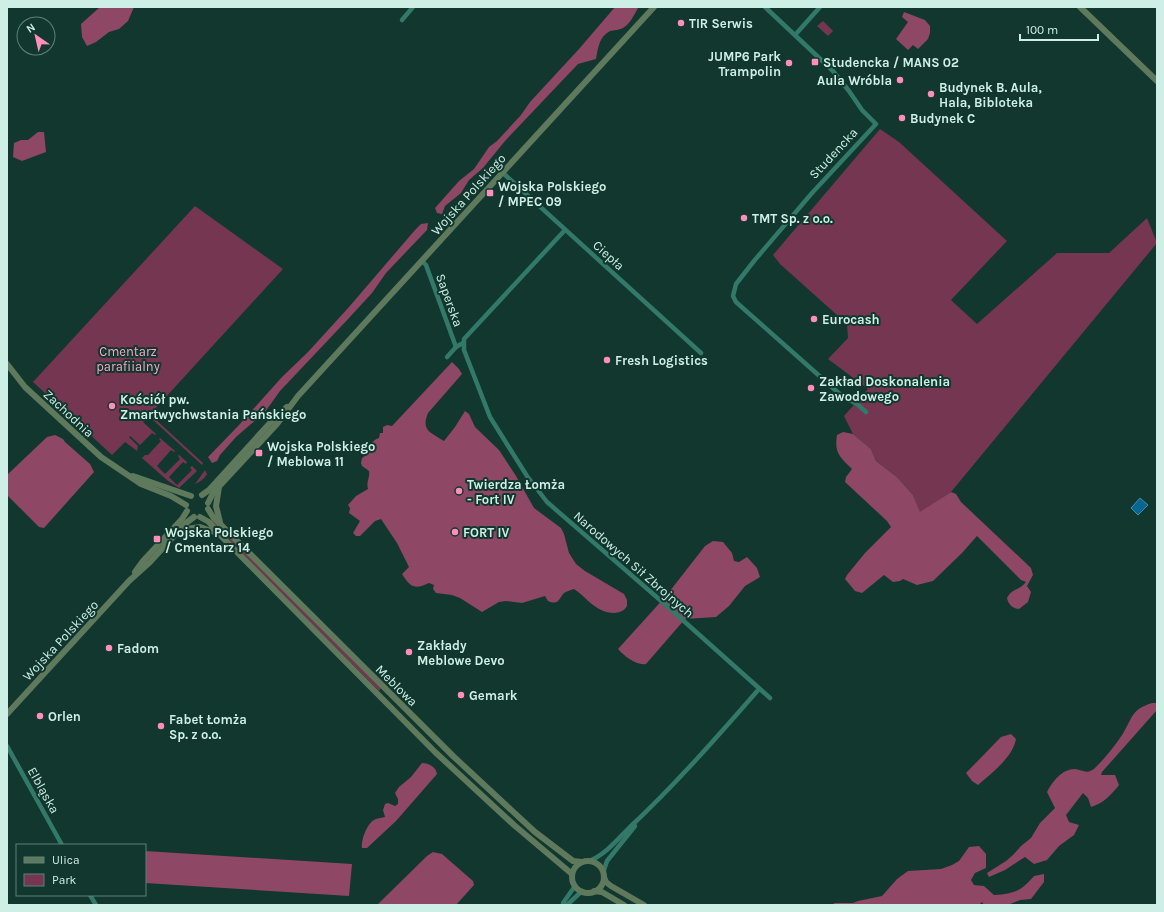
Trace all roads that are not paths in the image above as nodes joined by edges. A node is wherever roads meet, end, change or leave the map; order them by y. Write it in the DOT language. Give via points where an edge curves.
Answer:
graph roads {
  1 [pos="413,7"];
  2 [pos="654,7"];
  3 [pos="765,7"];
  4 [pos="820,7"];
  5 [pos="1080,7"];
  6 [pos="402,20"];
  7 [pos="795,35"];
  8 [pos="1157,81"];
  9 [pos="503,173"];
  10 [pos="565,230"];
  11 [pos="422,261"];
  12 [pos="463,343"];
  13 [pos="456,347"];
  14 [pos="701,353"];
  15 [pos="447,358"];
  16 [pos="7,364"];
  17 [pos="298,396"];
  18 [pos="866,412"];
  19 [pos="122,472"];
  20 [pos="218,487"];
  21 [pos="202,495"];
  22 [pos="191,496"];
  23 [pos="208,506"];
  24 [pos="186,508"];
  25 [pos="197,517"];
  26 [pos="221,524"];
  27 [pos="179,530"];
  28 [pos="218,533"];
  29 [pos="129,581"];
  30 [pos="759,689"];
  31 [pos="770,698"];
  32 [pos="7,714"];
  33 [pos="7,746"];
  34 [pos="648,810"];
  35 [pos="61,844"];
  36 [pos="589,861"];
  37 [pos="582,862"];
  38 [pos="572,874"];
  39 [pos="604,875"];
  40 [pos="575,886"];
  41 [pos="582,891"];
  42 [pos="594,892"];
  43 [pos="91,896"];
  44 [pos="566,904"];
  45 [pos="96,905"];
  46 [pos="624,905"];
  47 [pos="644,905"];
  1 -- 6 [label="street"];
  2 -- 9 [label="main road, Wojska Polskiego"];
  3 -- 7 [label="street, Studencka"];
  4 -- 7 [label="street"];
  5 -- 8 [label="main road"];
  7 -- 18 [label="street, Studencka" via="833,71 862,110 876,124 754,261 736,284 733,293 736,302 842,396"];
  9 -- 10 [label="street, Ciepła"];
  9 -- 11 [label="main road, Wojska Polskiego"];
  10 -- 12 [label="street" via="467,335"];
  10 -- 14 [label="street, Ciepła"];
  11 -- 13 [label="street, Saperska" via="426,265"];
  11 -- 17 [label="main road, Wojska Polskiego"];
  12 -- 13 [label="street"];
  12 -- 30 [label="street, Narodowych Sił Zbrojnych" via="490,418 539,493"];
  13 -- 15 [label="street"];
  16 -- 19 [label="main road, Zachodnia" via="25,387 46,407 101,457"];
  17 -- 20 [label="main road, Wojska Polskiego" via="277,424"];
  17 -- 21 [label="main road, Wojska Polskiego"];
  19 -- 22 [label="main road, Zachodnia"];
  19 -- 24 [label="main road, Zachodnia" via="141,484 171,496"];
  20 -- 23 [label="main road, Wojska Polskiego" via="211,496"];
  20 -- 26 [label="main road" via="216,506"];
  21 -- 22 [label="main road"];
  21 -- 23 [label="main road" via="206,498"];
  22 -- 24 [label="main road"];
  23 -- 25 [label="main road" via="206,513"];
  23 -- 26 [label="main road, Meblowa" via="213,517"];
  24 -- 25 [label="main road"];
  24 -- 29 [label="main road, Wojska Polskiego" via="182,519 143,561"];
  25 -- 27 [label="main road, Wojska Polskiego"];
  25 -- 28 [label="main road, Meblowa" via="208,522"];
  26 -- 37 [label="main road, Meblowa" via="453,756 535,832 573,861"];
  27 -- 28 [label="main road" via="200,527"];
  27 -- 29 [label="main road, Wojska Polskiego"];
  28 -- 38 [label="main road, Meblowa" via="430,747 532,841"];
  29 -- 32 [label="main road, Wojska Polskiego"];
  30 -- 31 [label="street, Narodowych Sił Zbrojnych"];
  30 -- 34 [label="street"];
  33 -- 35 [label="street, Elbląska"];
  34 -- 36 [label="street" via="605,851"];
  34 -- 39 [label="street" via="607,861"];
  36 -- 37 [label="main road"];
  36 -- 39 [label="main road" via="597,864"];
  37 -- 38 [label="main road"];
  38 -- 40 [label="main road"];
  39 -- 42 [label="main road" via="601,885"];
  39 -- 47 [label="main road" via="606,882 611,886"];
  40 -- 41 [label="main road"];
  40 -- 44 [label="street"];
  41 -- 42 [label="main road"];
  41 -- 44 [label="street"];
  42 -- 46 [label="main road" via="602,892"];
  43 -- 45 [label="street"];
}
